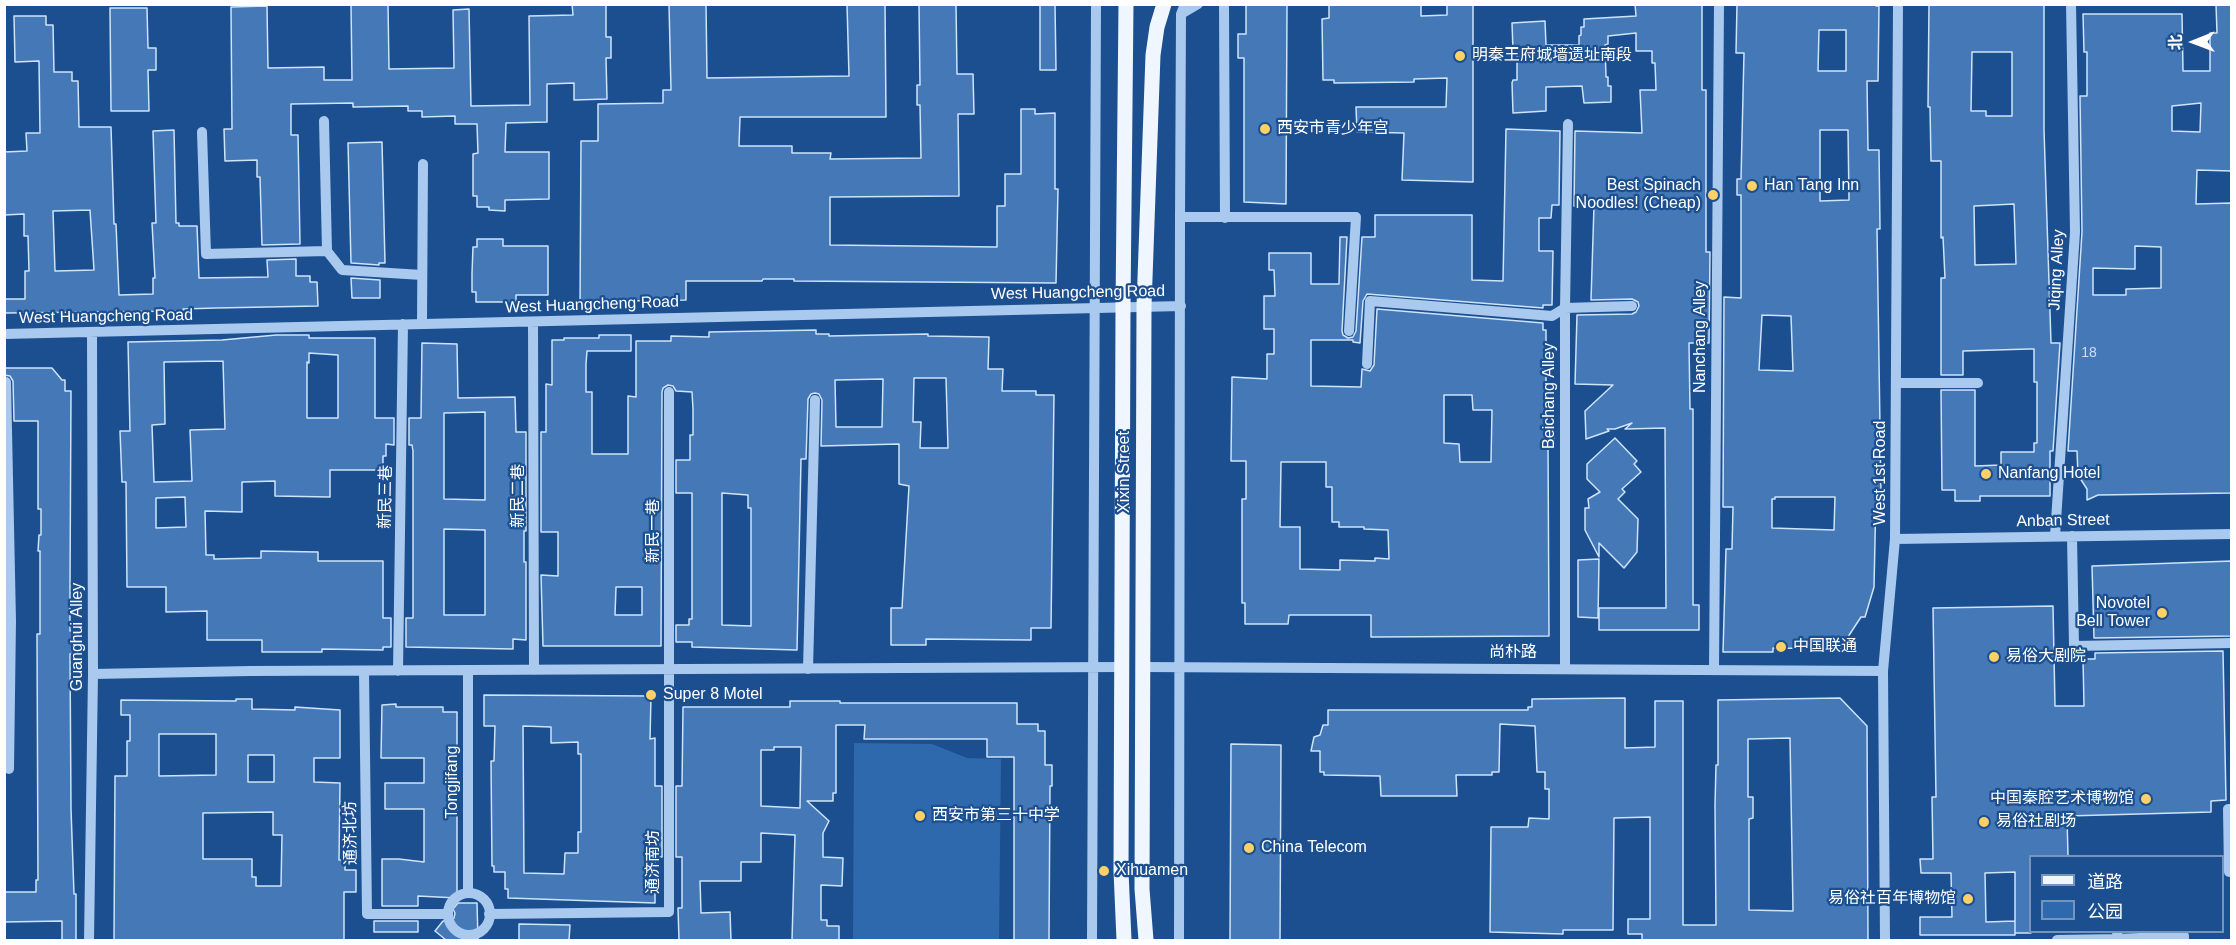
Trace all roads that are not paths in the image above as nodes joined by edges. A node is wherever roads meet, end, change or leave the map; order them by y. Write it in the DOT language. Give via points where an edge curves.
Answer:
graph roads {
  1 [pos="1096,4"];
  2 [pos="1126,4"];
  3 [pos="1133,4"];
  4 [pos="1164,4"];
  5 [pos="1198,4"];
  6 [pos="1224,4"];
  7 [pos="1719,4"];
  8 [pos="1898,4"];
  9 [pos="2071,4"];
  10 [pos="1183,9"];
  11 [pos="1125,28"];
  12 [pos="324,121"];
  13 [pos="1568,124"];
  14 [pos="202,132"];
  15 [pos="423,164"];
  16 [pos="1180,217"];
  17 [pos="1224,218"];
  18 [pos="327,251"];
  19 [pos="422,275"];
  20 [pos="1144,306"];
  21 [pos="1180,306"];
  22 [pos="1632,306"];
  23 [pos="1094,307"];
  24 [pos="1123,307"];
  25 [pos="1565,308"];
  26 [pos="533,322"];
  27 [pos="422,323"];
  28 [pos="403,324"];
  29 [pos="1349,330"];
  30 [pos="92,333"];
  31 [pos="4,334"];
  32 [pos="1367,364"];
  33 [pos="6,382"];
  34 [pos="1896,383"];
  35 [pos="1978,383"];
  36 [pos="669,392"];
  37 [pos="815,400"];
  38 [pos="2232,534"];
  39 [pos="2055,536"];
  40 [pos="2072,536"];
  41 [pos="1896,539"];
  42 [pos="8,621"];
  43 [pos="2232,643"];
  44 [pos="1095,667"];
  45 [pos="1142,667"];
  46 [pos="1122,668"];
  47 [pos="1179,668"];
  48 [pos="1565,668"];
  49 [pos="669,669"];
  50 [pos="808,669"];
  51 [pos="1714,669"];
  52 [pos="468,670"];
  53 [pos="534,670"];
  54 [pos="364,671"];
  55 [pos="398,671"];
  56 [pos="1883,671"];
  57 [pos="93,674"];
  58 [pos="9,769"];
  59 [pos="2232,809"];
  60 [pos="2228,872"];
  61 [pos="468,893"];
  62 [pos="448,914"];
  63 [pos="489,914"];
  64 [pos="2117,935"];
  65 [pos="2184,936"];
  66 [pos="468,938"];
  67 [pos="88,940"];
  68 [pos="1092,940"];
  69 [pos="1124,940"];
  70 [pos="1146,940"];
  71 [pos="1179,940"];
  72 [pos="1885,940"];
  73 [pos="2057,940"];
  1 -- 23 [label="street"];
  2 -- 11 [label="main road, Xixin Street"];
  3 -- 11 [label="main road"];
  4 -- 20 [label="main road, Xixin Street" via="1153,56"];
  5 -- 10 [label="street"];
  6 -- 17 [label="street"];
  7 -- 51 [label="street, Nanchang Alley"];
  8 -- 34 [label="street, West 1st Road"];
  9 -- 39 [label="street, Jiqing Alley" via="2075,232"];
  10 -- 16 [label="street"];
  11 -- 24 [label="main road, Xixin Street"];
  12 -- 18 [label="street"];
  13 -- 25 [label="street, Beichang Alley"];
  14 -- 18 [label="street" via="206,254"];
  15 -- 19 [label="street"];
  16 -- 17 [label="street"];
  16 -- 21 [label="street"];
  17 -- 29 [label="street" via="1356,218"];
  18 -- 19 [label="street" via="342,270"];
  19 -- 27 [label="street"];
  20 -- 21 [label="street, West Huangcheng Road"];
  20 -- 24 [label="street, West Huangcheng Road"];
  20 -- 45 [label="main road, Xixin Street"];
  21 -- 47 [label="street"];
  22 -- 25 [label="street"];
  23 -- 24 [label="street, West Huangcheng Road"];
  23 -- 26 [label="street, West Huangcheng Road"];
  23 -- 44 [label="street"];
  24 -- 46 [label="main road, Xixin Street"];
  25 -- 32 [label="street" via="1552,316 1370,301"];
  25 -- 48 [label="street, Beichang Alley"];
  26 -- 27 [label="street, West Huangcheng Road"];
  26 -- 53 [label="street, 新民二巷"];
  27 -- 28 [label="street, West Huangcheng Road"];
  28 -- 30 [label="street, West Huangcheng Road"];
  28 -- 55 [label="street, 新民三巷"];
  30 -- 31 [label="street, West Huangcheng Road"];
  30 -- 57 [label="street, Guanghui Alley"];
  33 -- 42 [label="street"];
  34 -- 35 [label="street"];
  34 -- 41 [label="street, West 1st Road"];
  36 -- 49 [label="street, 新民一巷"];
  37 -- 50 [label="street"];
  38 -- 40 [label="street, Anban Street"];
  39 -- 40 [label="street, Anban Street"];
  39 -- 41 [label="street, Anban Street"];
  40 -- 43 [label="street" via="2074,646"];
  41 -- 56 [label="street, West 1st Road"];
  42 -- 58 [label="street"];
  44 -- 46 [label="street"];
  44 -- 50 [label="street"];
  44 -- 68 [label="street"];
  45 -- 47 [label="street, 尚朴路"];
  45 -- 70 [label="main road, Xixin Street" via="1142,889"];
  46 -- 69 [label="main road, Xixin Street"];
  47 -- 48 [label="street, 尚朴路"];
  47 -- 71 [label="street"];
  48 -- 51 [label="street, 尚朴路"];
  49 -- 50 [label="street"];
  49 -- 53 [label="street"];
  49 -- 63 [label="street, 通济南坊" via="669,912"];
  51 -- 56 [label="street, 尚朴路"];
  52 -- 53 [label="street"];
  52 -- 55 [label="street"];
  52 -- 61 [label="street, Tongjifang"];
  54 -- 55 [label="street"];
  54 -- 57 [label="street"];
  54 -- 62 [label="street, 通济北坊" via="367,914"];
  56 -- 72 [label="street, West 1st Road"];
  57 -- 67 [label="street, Guanghui Alley"];
  59 -- 60 [label="street" via="2228,809"];
  61 -- 62 [label="street" via="453,898"];
  61 -- 63 [label="street" via="484,899"];
  62 -- 66 [label="street" via="453,928"];
  63 -- 66 [label="street" via="483,929"];
  64 -- 65 [label="street"];
  64 -- 73 [label="street"];
}
